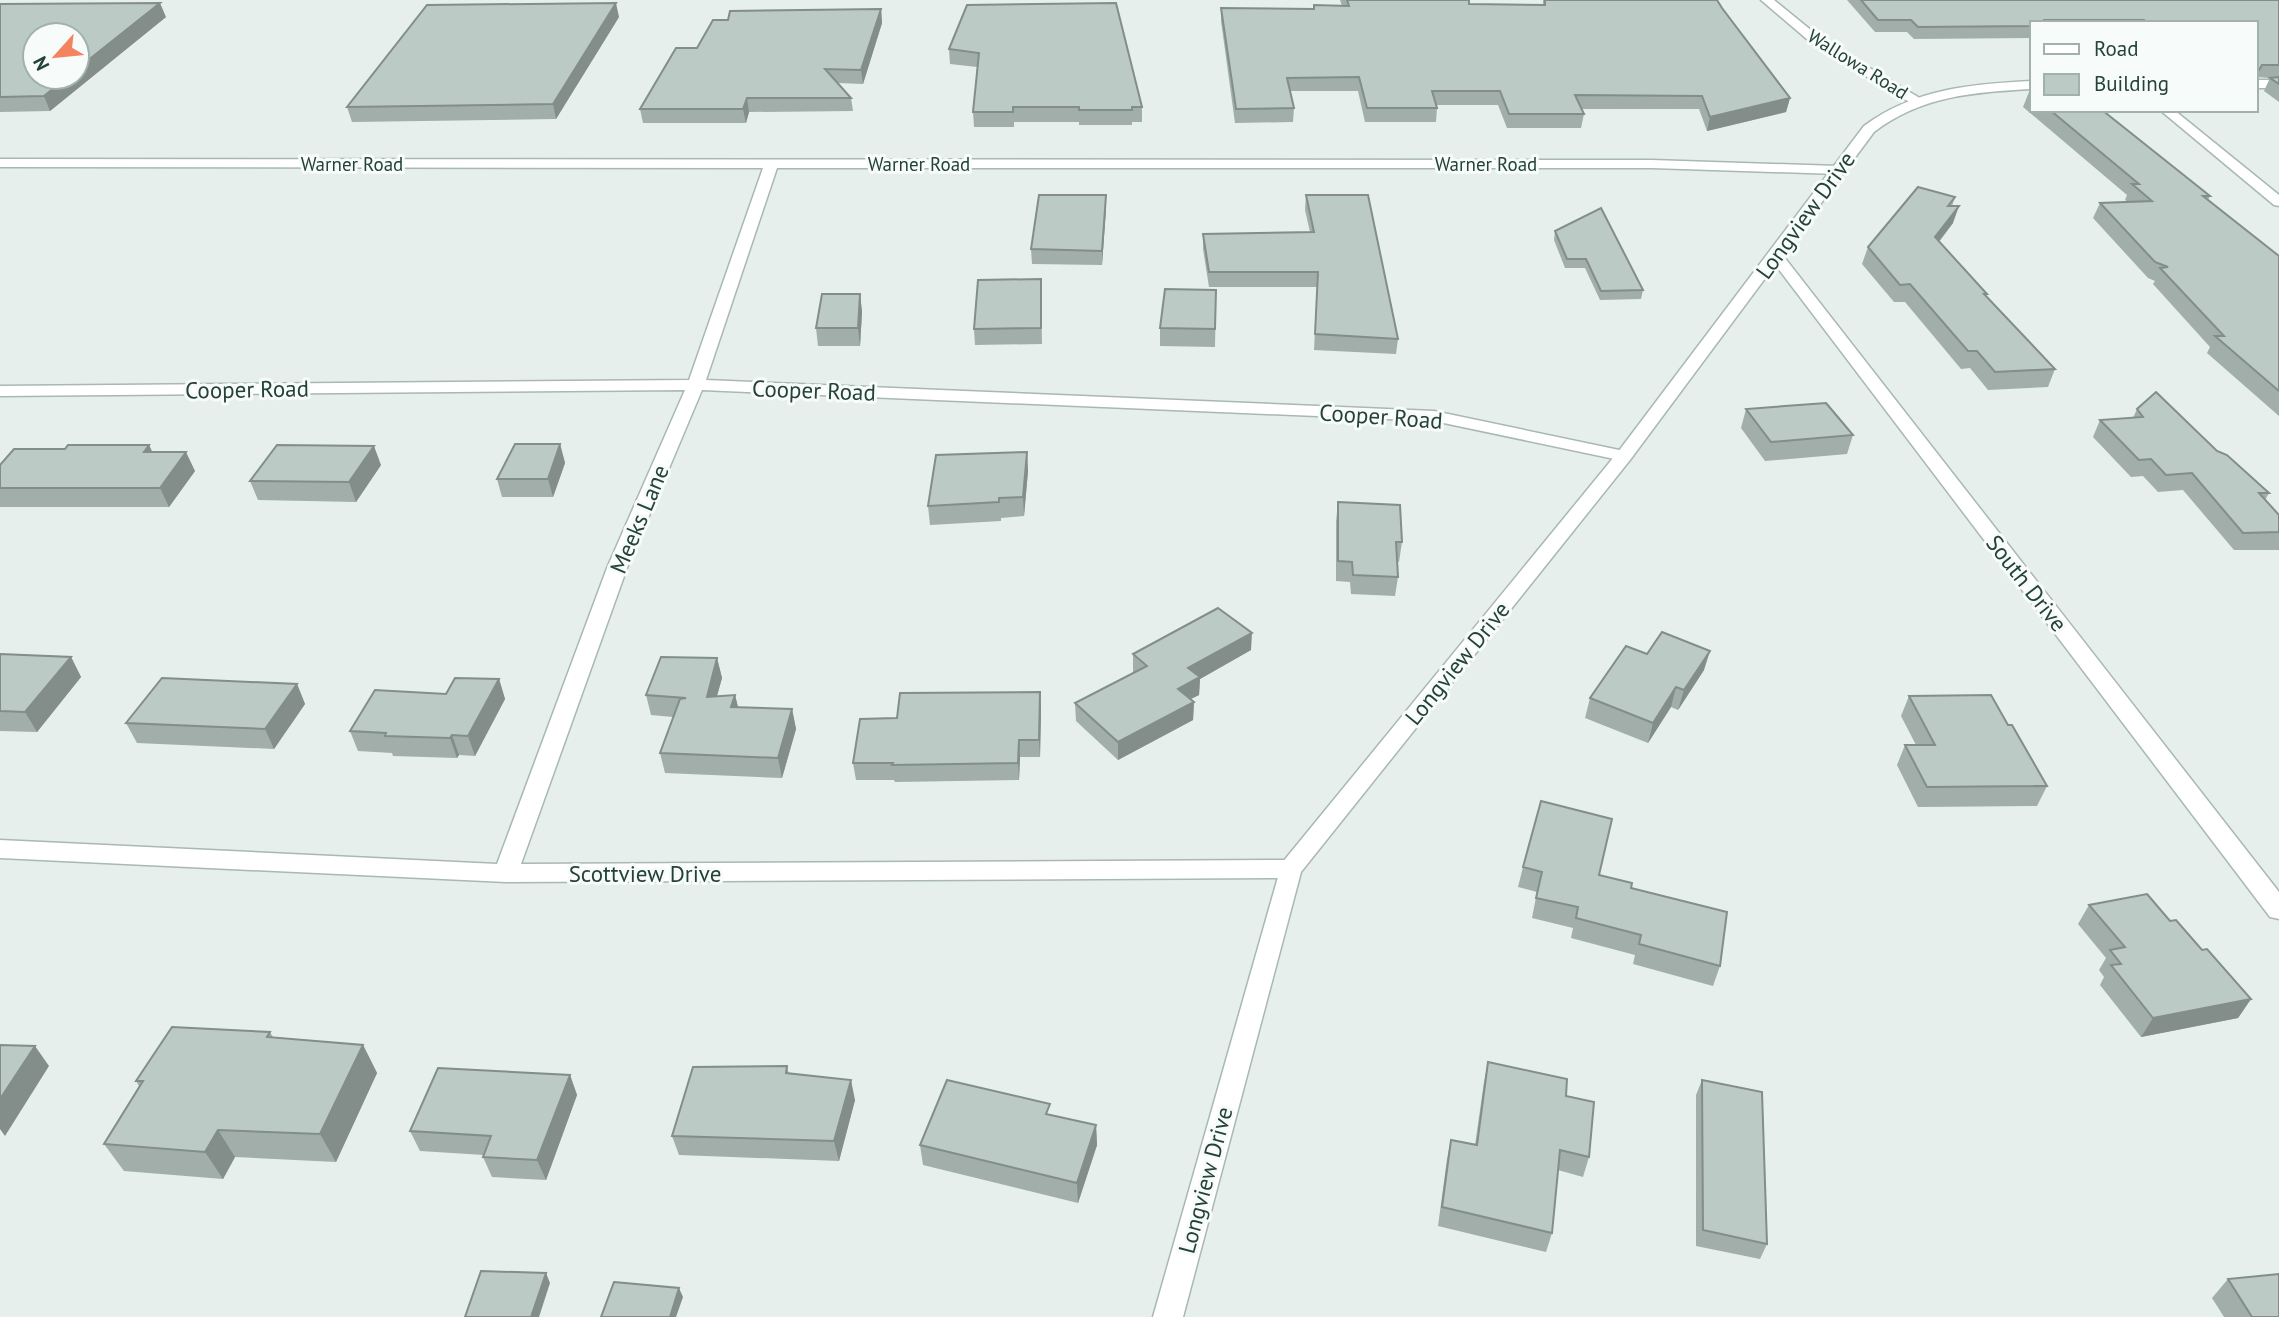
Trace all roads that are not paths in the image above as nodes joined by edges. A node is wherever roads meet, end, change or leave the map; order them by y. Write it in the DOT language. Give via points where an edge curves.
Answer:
graph roads {
  1 [pos="1767,0"];
  2 [pos="2258,84"];
  3 [pos="2030,85"];
  4 [pos="2279,85"];
  5 [pos="1916,100"];
  6 [pos="2168,112"];
  7 [pos="0,163"];
  8 [pos="771,164"];
  9 [pos="1838,170"];
  10 [pos="2279,202"];
  11 [pos="1776,256"];
  12 [pos="696,385"];
  13 [pos="0,391"];
  14 [pos="1624,456"];
  15 [pos="0,849"];
  16 [pos="1290,869"];
  17 [pos="506,873"];
  18 [pos="2279,910"];
  19 [pos="1168,1317"];
  1 -- 5 [label="street, Wallowa Road" via="1819,43"];
  2 -- 4 [label="street"];
  3 -- 5 [label="street, Longview Drive" via="1956,91"];
  5 -- 9 [label="street, Longview Drive" via="1881,118"];
  6 -- 10 [label="street"];
  7 -- 8 [label="street, Warner Road"];
  8 -- 9 [label="street, Warner Road" via="1652,164"];
  8 -- 12 [label="street, Meeks Lane"];
  9 -- 11 [label="street, Longview Drive"];
  11 -- 14 [label="street, Longview Drive"];
  11 -- 18 [label="street, South Drive"];
  12 -- 13 [label="street, Cooper Road"];
  12 -- 14 [label="street, Cooper Road" via="1434,416"];
  12 -- 17 [label="street, Meeks Lane" via="617,569"];
  14 -- 16 [label="street, Longview Drive"];
  15 -- 17 [label="street, Scottview Drive"];
  16 -- 17 [label="street, Scottview Drive"];
  16 -- 19 [label="street, Longview Drive"];
}
